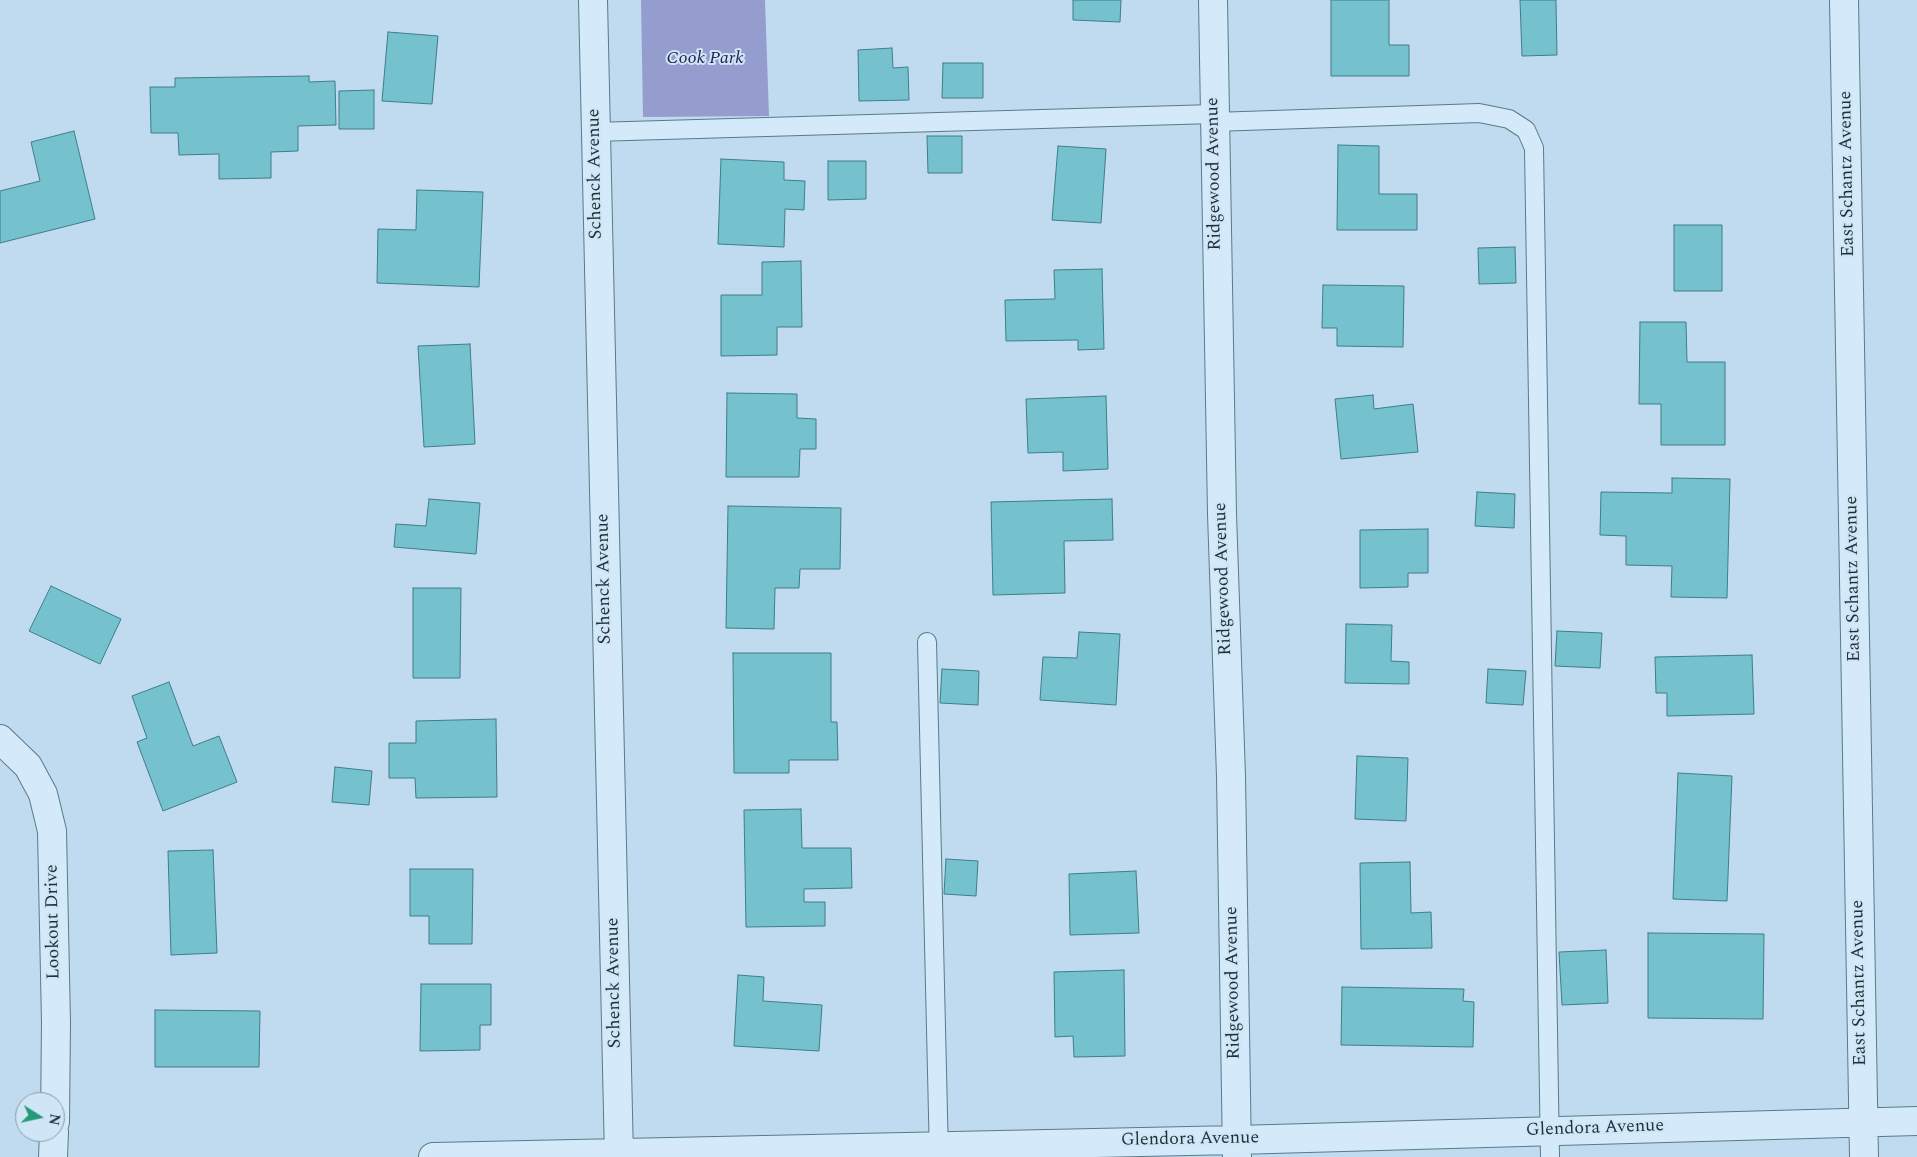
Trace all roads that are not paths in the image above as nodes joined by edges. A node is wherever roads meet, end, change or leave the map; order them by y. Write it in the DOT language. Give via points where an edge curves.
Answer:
graph roads {
  1 [pos="593,0"];
  2 [pos="1213,0"];
  3 [pos="1844,0"];
  4 [pos="1214,118"];
  5 [pos="594,132"];
  6 [pos="927,642"];
  7 [pos="0,739"];
  8 [pos="55,1092"];
  9 [pos="1917,1121"];
  10 [pos="1862,1122"];
  11 [pos="1549,1130"];
  12 [pos="54,1142"];
  13 [pos="1236,1148"];
  14 [pos="939,1151"];
  15 [pos="619,1154"];
  16 [pos="53,1157"];
  17 [pos="433,1157"];
  18 [pos="1550,1157"];
  19 [pos="1864,1157"];
  1 -- 5 [label="street, Schenck Avenue"];
  2 -- 4 [label="street, Ridgewood Avenue"];
  3 -- 10 [label="street, East Schantz Avenue"];
  4 -- 5 [label="lane"];
  4 -- 11 [label="lane" via="1479,113 1510,119 1526,130 1534,148"];
  4 -- 13 [label="street, Ridgewood Avenue" via="1222,514 1232,776"];
  5 -- 15 [label="street, Schenck Avenue"];
  6 -- 14 [label="lane"];
  7 -- 8 [label="street, Lookout Drive" via="28,766 43,794 52,831"];
  9 -- 10 [label="street, Glendora Avenue"];
  10 -- 11 [label="street, Glendora Avenue"];
  10 -- 19 [label="street, East Schantz Avenue"];
  11 -- 13 [label="street, Glendora Avenue"];
  11 -- 18 [label="lane"];
  12 -- 16 [label="street"];
  13 -- 14 [label="street, Glendora Avenue"];
  14 -- 15 [label="street, Glendora Avenue"];
  15 -- 17 [label="street, Glendora Avenue"];
}
